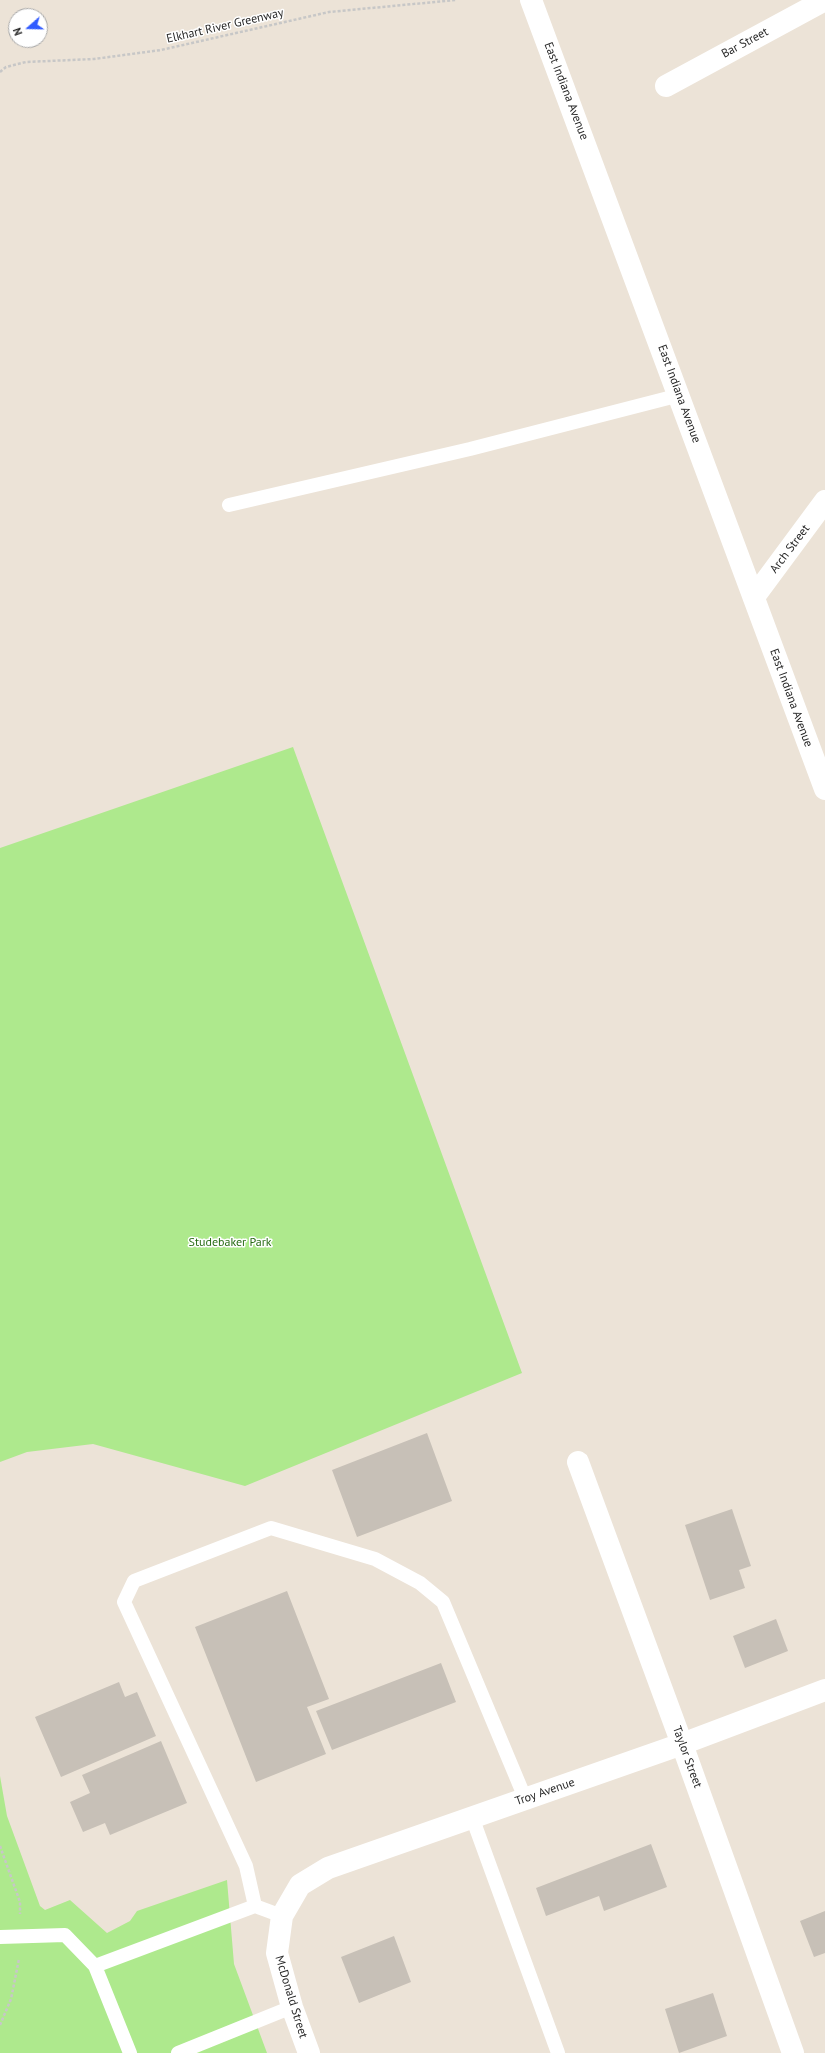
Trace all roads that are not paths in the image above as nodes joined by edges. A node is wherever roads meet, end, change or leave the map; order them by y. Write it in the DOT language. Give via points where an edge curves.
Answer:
graph roads {
  1 [pos="532,0"];
  2 [pos="825,0"];
  3 [pos="666,86"];
  4 [pos="680,395"];
  5 [pos="825,502"];
  6 [pos="229,505"];
  7 [pos="754,597"];
  8 [pos="825,789"];
  9 [pos="578,1462"];
  10 [pos="825,1690"];
  11 [pos="682,1744"];
  12 [pos="525,1798"];
  13 [pos="472,1817"];
  14 [pos="255,1906"];
  15 [pos="282,1916"];
  16 [pos="0,1936"];
  17 [pos="95,1966"];
  18 [pos="292,2007"];
  19 [pos="130,2053"];
  20 [pos="178,2053"];
  21 [pos="309,2053"];
  22 [pos="558,2053"];
  23 [pos="793,2053"];
  1 -- 4 [label="street, East Indiana Avenue"];
  2 -- 3 [label="street, Bar Street"];
  4 -- 6 [label="lane" via="470,449"];
  4 -- 7 [label="street, East Indiana Avenue"];
  5 -- 7 [label="street, Arch Street"];
  7 -- 8 [label="street, East Indiana Avenue"];
  9 -- 11 [label="street, Taylor Street"];
  10 -- 11 [label="street, Troy Avenue"];
  11 -- 12 [label="street, Troy Avenue"];
  11 -- 23 [label="street, Taylor Street"];
  12 -- 13 [label="street, Troy Avenue"];
  12 -- 14 [label="lane" via="443,1602 420,1583 375,1559 271,1528 134,1581 124,1602 246,1866"];
  13 -- 15 [label="street, Troy Avenue" via="328,1868 300,1885"];
  13 -- 22 [label="lane"];
  14 -- 15 [label="lane"];
  14 -- 17 [label="lane"];
  15 -- 18 [label="street, McDonald Street" via="276,1953"];
  16 -- 17 [label="lane" via="65,1935"];
  17 -- 19 [label="lane"];
  18 -- 20 [label="lane"];
  18 -- 21 [label="street, McDonald Street"];
}
